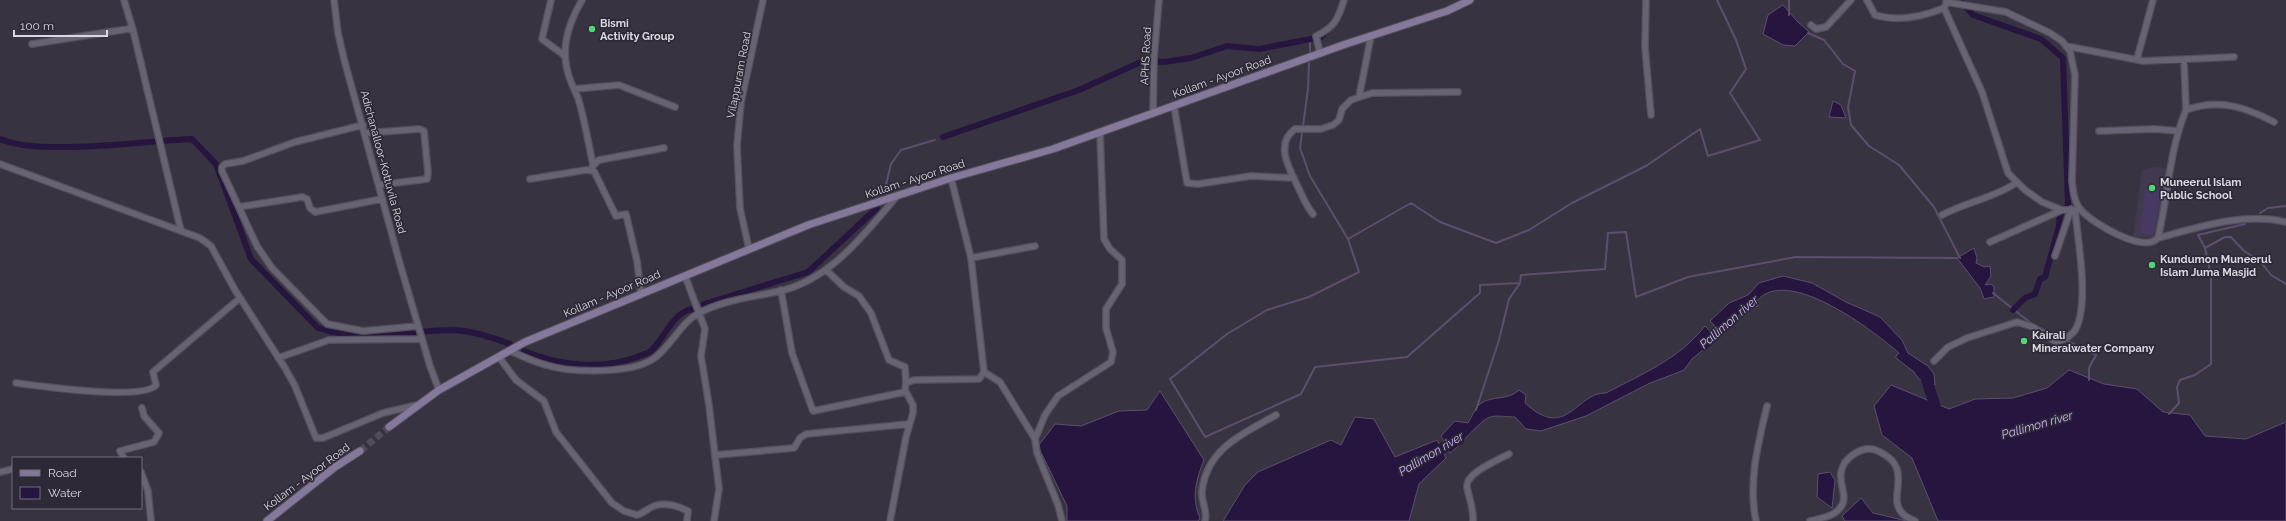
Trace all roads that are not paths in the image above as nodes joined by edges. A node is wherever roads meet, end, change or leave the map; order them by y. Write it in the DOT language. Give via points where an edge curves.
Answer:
graph roads {
  1 [pos="124,0"];
  2 [pos="334,0"];
  3 [pos="551,0"];
  4 [pos="582,0"];
  5 [pos="763,0"];
  6 [pos="1159,0"];
  7 [pos="1344,0"];
  8 [pos="1470,0"];
  9 [pos="1646,0"];
  10 [pos="1851,0"];
  11 [pos="1867,0"];
  12 [pos="2153,0"];
  13 [pos="1946,1"];
  14 [pos="1944,8"];
  15 [pos="1811,25"];
  16 [pos="133,30"];
  17 [pos="1370,36"];
  18 [pos="32,44"];
  19 [pos="2066,46"];
  20 [pos="1320,53"];
  21 [pos="565,56"];
  22 [pos="2234,57"];
  23 [pos="2137,59"];
  24 [pos="2184,60"];
  25 [pos="574,89"];
  26 [pos="1458,92"];
  27 [pos="1359,96"];
  28 [pos="1174,106"];
  29 [pos="675,107"];
  30 [pos="2186,110"];
  31 [pos="1153,113"];
  32 [pos="1651,115"];
  33 [pos="2274,122"];
  34 [pos="363,125"];
  35 [pos="2099,131"];
  36 [pos="2179,131"];
  37 [pos="366,133"];
  38 [pos="1100,133"];
  39 [pos="664,148"];
  40 [pos="0,164"];
  41 [pos="592,167"];
  42 [pos="952,178"];
  43 [pos="1294,178"];
  44 [pos="530,179"];
  45 [pos="2016,183"];
  46 [pos="378,185"];
  47 [pos="898,195"];
  48 [pos="382,199"];
  49 [pos="239,208"];
  50 [pos="2070,210"];
  51 [pos="1313,214"];
  52 [pos="1942,215"];
  53 [pos="2286,222"];
  54 [pos="181,231"];
  55 [pos="2158,238"];
  56 [pos="1990,242"];
  57 [pos="1035,246"];
  58 [pos="749,249"];
  59 [pos="2055,256"];
  60 [pos="970,258"];
  61 [pos="826,270"];
  62 [pos="685,276"];
  63 [pos="781,290"];
  64 [pos="641,293"];
  65 [pos="240,298"];
  66 [pos="700,312"];
  67 [pos="419,327"];
  68 [pos="421,338"];
  69 [pos="510,351"];
  70 [pos="499,357"];
  71 [pos="278,358"];
  72 [pos="1934,361"];
  73 [pos="984,372"];
  74 [pos="16,383"];
  75 [pos="906,383"];
  76 [pos="439,390"];
  77 [pos="906,392"];
  78 [pos="419,405"];
  79 [pos="1767,406"];
  80 [pos="142,408"];
  81 [pos="1276,416"];
  82 [pos="909,424"];
  83 [pos="389,427"];
  84 [pos="1035,439"];
  85 [pos="360,451"];
  86 [pos="1509,454"];
  87 [pos="715,455"];
  88 [pos="123,457"];
  89 [pos="12,469"];
  90 [pos="0,472"];
  91 [pos="142,475"];
  92 [pos="151,521"];
  93 [pos="267,521"];
  94 [pos="687,521"];
  95 [pos="714,521"];
  96 [pos="890,521"];
  97 [pos="1062,521"];
  98 [pos="1205,521"];
  99 [pos="1473,521"];
  100 [pos="1756,521"];
  101 [pos="1810,521"];
  102 [pos="1915,521"];
  1 -- 16 [label="street"];
  2 -- 34 [label="street, Adichanalloor-Kottuvila Road" via="338,33"];
  3 -- 21 [label="street" via="542,39"];
  4 -- 21 [label="street" via="572,17 566,36"];
  5 -- 58 [label="street, Vilappuram Road" via="741,102 737,146 740,208"];
  6 -- 31 [label="street, APHS Road"];
  7 -- 20 [label="street" via="1338,18 1329,30 1316,36"];
  8 -- 17 [label="main road, Kollam - Ayoor Road" via="1447,11"];
  9 -- 32 [label="street" via="1645,47"];
  10 -- 15 [label="street" via="1826,27 1816,29"];
  11 -- 14 [label="street" via="1875,15 1884,18 1922,16"];
  12 -- 23 [label="street"];
  13 -- 14 [label="street"];
  13 -- 19 [label="street" via="2006,12 2050,33"];
  14 -- 45 [label="street" via="1982,92 2008,174"];
  16 -- 18 [label="street"];
  16 -- 54 [label="street"];
  17 -- 20 [label="main road, Kollam - Ayoor Road"];
  17 -- 27 [label="street"];
  19 -- 23 [label="street"];
  19 -- 50 [label="street" via="2074,62 2075,75 2072,181 2074,196"];
  20 -- 28 [label="main road, Kollam - Ayoor Road"];
  21 -- 25 [label="street"];
  22 -- 24 [label="street"];
  23 -- 24 [label="street"];
  24 -- 30 [label="street"];
  25 -- 29 [label="street" via="619,85"];
  25 -- 41 [label="street"];
  26 -- 27 [label="street" via="1372,93"];
  27 -- 43 [label="street" via="1342,109 1339,120 1333,125 1321,129 1295,129 1287,141 1285,158"];
  28 -- 31 [label="main road, Kollam - Ayoor Road"];
  28 -- 43 [label="street" via="1187,183 1198,184 1251,176"];
  30 -- 33 [label="street" via="2200,105 2234,105"];
  30 -- 36 [label="street"];
  31 -- 38 [label="main road, Kollam - Ayoor Road"];
  34 -- 37 [label="street, Adichanalloor-Kottuvila Road"];
  34 -- 49 [label="street" via="295,142 243,161 225,164 222,171"];
  35 -- 36 [label="street"];
  36 -- 55 [label="street"];
  37 -- 46 [label="street, Adichanalloor-Kottuvila Road"];
  37 -- 46 [label="street" via="419,129 424,131 427,178"];
  38 -- 42 [label="main road, Kollam - Ayoor Road" via="1053,150"];
  38 -- 84 [label="street" via="1104,239 1122,260 1122,284 1106,309 1106,328 1114,358 1107,366 1058,396 1045,415"];
  39 -- 41 [label="street" via="599,160"];
  40 -- 54 [label="street"];
  41 -- 44 [label="street"];
  41 -- 64 [label="street" via="616,216 626,214 637,261"];
  42 -- 47 [label="main road, Kollam - Ayoor Road"];
  42 -- 60 [label="street"];
  43 -- 51 [label="street" via="1306,207"];
  45 -- 50 [label="street" via="2042,202"];
  45 -- 52 [label="street" via="2003,191"];
  46 -- 48 [label="street, Adichanalloor-Kottuvila Road"];
  47 -- 58 [label="main road, Kollam - Ayoor Road"];
  47 -- 61 [label="street" via="874,225"];
  48 -- 49 [label="street" via="319,212 313,211 307,199 302,197"];
  48 -- 67 [label="street, Adichanalloor-Kottuvila Road"];
  49 -- 67 [label="street" via="272,268 327,324 363,331"];
  50 -- 55 [label="street" via="2124,237 2144,243"];
  50 -- 56 [label="street"];
  50 -- 59 [label="street"];
  50 -- 72 [label="street" via="2080,263 2081,306 2078,324 2071,336 2054,342 2026,323 2016,322 1948,347"];
  53 -- 55 [label="street" via="2256,218"];
  54 -- 65 [label="street" via="200,238 211,246"];
  57 -- 60 [label="street"];
  58 -- 62 [label="main road, Kollam - Ayoor Road"];
  60 -- 73 [label="street"];
  61 -- 63 [label="street" via="804,282"];
  61 -- 75 [label="street" via="844,287 859,296 872,313 889,360 905,367"];
  62 -- 64 [label="main road, Kollam - Ayoor Road"];
  62 -- 66 [label="street"];
  63 -- 66 [label="street" via="724,303"];
  63 -- 77 [label="street" via="792,353 813,411"];
  64 -- 69 [label="main road, Kollam - Ayoor Road" via="525,342"];
  65 -- 71 [label="street"];
  65 -- 74 [label="street" via="153,372 156,385 147,391 117,393"];
  66 -- 69 [label="street" via="690,319 653,359 633,368 600,370 548,366"];
  66 -- 87 [label="street" via="705,329 701,356"];
  67 -- 68 [label="street, Adichanalloor-Kottuvila Road"];
  68 -- 71 [label="street" via="329,340"];
  68 -- 76 [label="street, Adichanalloor-Kottuvila Road"];
  69 -- 70 [label="main road, Kollam - Ayoor Road"];
  70 -- 76 [label="main road, Kollam - Ayoor Road"];
  70 -- 94 [label="street" via="516,380 544,401 556,432 612,503 624,511 637,515 654,506 677,506 688,512"];
  71 -- 78 [label="street" via="295,386 316,438 323,438 383,413"];
  73 -- 75 [label="street" via="979,379 914,380"];
  73 -- 84 [label="street" via="1000,382"];
  75 -- 77 [label="street"];
  76 -- 78 [label="main road, Kollam - Ayoor Road"];
  77 -- 82 [label="street" via="913,409"];
  78 -- 83 [label="main road, Kollam - Ayoor Road"];
  79 -- 100 [label="street" via="1756,453 1753,486"];
  80 -- 88 [label="street" via="144,416 159,432 154,442 120,451"];
  81 -- 98 [label="street" via="1224,446 1216,456 1203,484 1201,497"];
  82 -- 87 [label="street" via="806,434 794,448"];
  82 -- 96 [label="street"];
  84 -- 97 [label="street" via="1034,446"];
  85 -- 93 [label="main road, Kollam - Ayoor Road" via="335,467"];
  86 -- 99 [label="street" via="1468,479"];
  87 -- 95 [label="street" via="719,489"];
  89 -- 90 [label="street"];
  91 -- 92 [label="street" via="148,491"];
  101 -- 102 [label="street" via="1828,517 1840,508 1844,501 1842,468 1859,451 1866,448 1878,451 1893,461 1899,480 1898,507 1902,514"];
}
